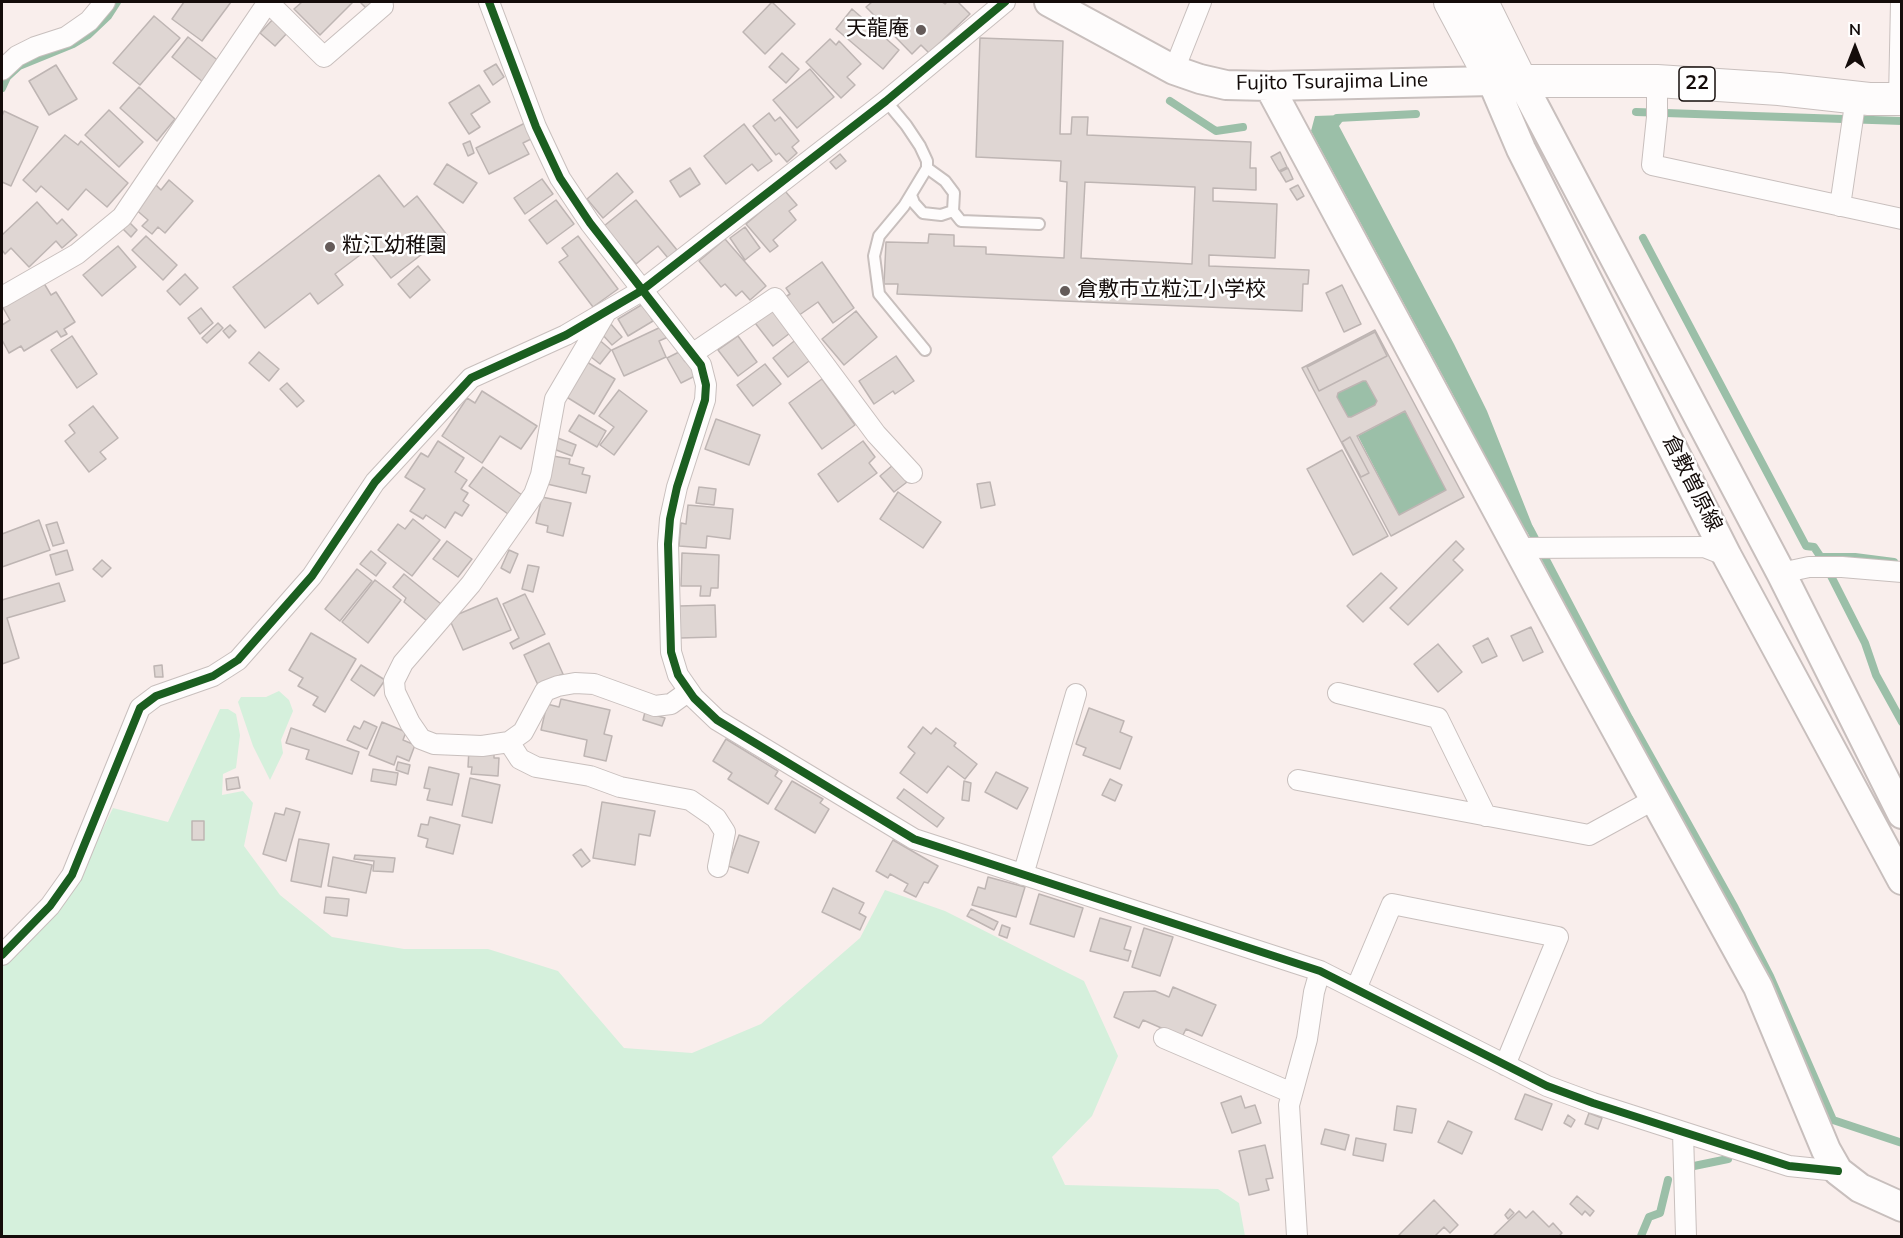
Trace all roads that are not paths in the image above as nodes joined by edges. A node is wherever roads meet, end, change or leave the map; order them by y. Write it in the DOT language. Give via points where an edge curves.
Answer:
graph roads {
  1 [pos="105,2"];
  2 [pos="268,2"];
  3 [pos="489,2"];
  4 [pos="1005,2"];
  5 [pos="1049,2"];
  6 [pos="1201,2"];
  7 [pos="1450,2"];
  8 [pos="1482,2"];
  9 [pos="1901,2"];
  10 [pos="383,6"];
  11 [pos="2,70"];
  12 [pos="1174,70"];
  13 [pos="1507,81"];
  14 [pos="1269,86"];
  15 [pos="1900,99"];
  16 [pos="886,101"];
  17 [pos="1657,102"];
  18 [pos="1854,117"];
  19 [pos="927,168"];
  20 [pos="911,195"];
  21 [pos="1841,200"];
  22 [pos="953,211"];
  23 [pos="1902,219"];
  24 [pos="1039,224"];
  25 [pos="641,291"];
  26 [pos="2,297"];
  27 [pos="606,312"];
  28 [pos="925,350"];
  29 [pos="692,354"];
  30 [pos="912,473"];
  31 [pos="1531,548"];
  32 [pos="1727,556"];
  33 [pos="1781,573"];
  34 [pos="1902,573"];
  35 [pos="689,691"];
  36 [pos="1338,693"];
  37 [pos="1076,694"];
  38 [pos="508,742"];
  39 [pos="1298,780"];
  40 [pos="1655,800"];
  41 [pos="1902,814"];
  42 [pos="1486,816"];
  43 [pos="718,867"];
  44 [pos="1023,875"];
  45 [pos="1902,880"];
  46 [pos="2,955"];
  47 [pos="1320,971"];
  48 [pos="1356,989"];
  49 [pos="1164,1038"];
  50 [pos="1505,1065"];
  51 [pos="1292,1093"];
  52 [pos="1683,1133"];
  53 [pos="1838,1171"];
  54 [pos="1902,1207"];
  55 [pos="1297,1236"];
  56 [pos="1686,1236"];
  1 -- 11 [label="street" via="89,21 66,37 34,47"];
  2 -- 10 [label="street" via="324,57"];
  2 -- 26 [label="street" via="122,217 77,254"];
  3 -- 25 [label="street" via="536,127 560,178"];
  4 -- 16 [label="street"];
  5 -- 12 [label="street, Fujito Tsurajima Line"];
  6 -- 12 [label="street"];
  7 -- 13 [label="main road"];
  8 -- 13 [label="main road"];
  9 -- 15 [label="street"];
  12 -- 14 [label="street, Fujito Tsurajima Line" via="1226,85"];
  13 -- 14 [label="street, Fujito Tsurajima Line"];
  13 -- 17 [label="main road, 22"];
  13 -- 32 [label="street, 倉敷曽原線" via="1521,148"];
  13 -- 33 [label="street, 倉敷曽原線"];
  14 -- 31 [label="street"];
  15 -- 17 [label="main road, 22"];
  16 -- 19 [label="lane" via="920,146"];
  16 -- 25 [label="street"];
  17 -- 21 [label="street" via="1652,165"];
  18 -- 21 [label="street"];
  19 -- 20 [label="lane"];
  19 -- 22 [label="lane" via="954,193"];
  20 -- 22 [label="lane" via="923,213 941,215"];
  20 -- 28 [label="lane" via="879,236 874,256 879,294"];
  21 -- 23 [label="street"];
  22 -- 24 [label="lane" via="961,221"];
  25 -- 27 [label="street"];
  25 -- 29 [label="street"];
  27 -- 38 [label="street" via="555,399 534,494 471,584 403,663 394,681 395,692 421,739 434,744 482,746"];
  27 -- 46 [label="street" via="566,335 471,378 375,482 312,576 237,660 213,676 156,696 140,708 72,875 50,906"];
  29 -- 30 [label="street" via="775,298 876,434"];
  29 -- 35 [label="street" via="701,365 705,400 677,487 668,544 671,652 678,675"];
  31 -- 32 [label="street" via="1704,547"];
  31 -- 40 [label="street"];
  32 -- 45 [label="street, 倉敷曽原線"];
  33 -- 34 [label="street" via="1809,567 1842,567"];
  33 -- 41 [label="street, 倉敷曽原線"];
  35 -- 38 [label="street" via="671,704 655,706 594,684 558,686 545,691 524,732"];
  35 -- 44 [label="street" via="717,720 914,839"];
  36 -- 42 [label="street" via="1438,718"];
  37 -- 44 [label="street"];
  38 -- 43 [label="street" via="520,759 536,767 690,800 716,818 725,832"];
  39 -- 42 [label="street"];
  40 -- 42 [label="street" via="1588,836"];
  40 -- 53 [label="street" via="1758,987"];
  44 -- 47 [label="street"];
  47 -- 48 [label="street"];
  47 -- 51 [label="street"];
  48 -- 50 [label="street"];
  48 -- 50 [label="street" via="1392,904 1558,937"];
  49 -- 51 [label="street"];
  50 -- 52 [label="street" via="1556,1089"];
  51 -- 55 [label="street" via="1289,1105"];
  52 -- 53 [label="street" via="1789,1166"];
  52 -- 56 [label="street"];
  53 -- 54 [label="street" via="1860,1188"];
}
